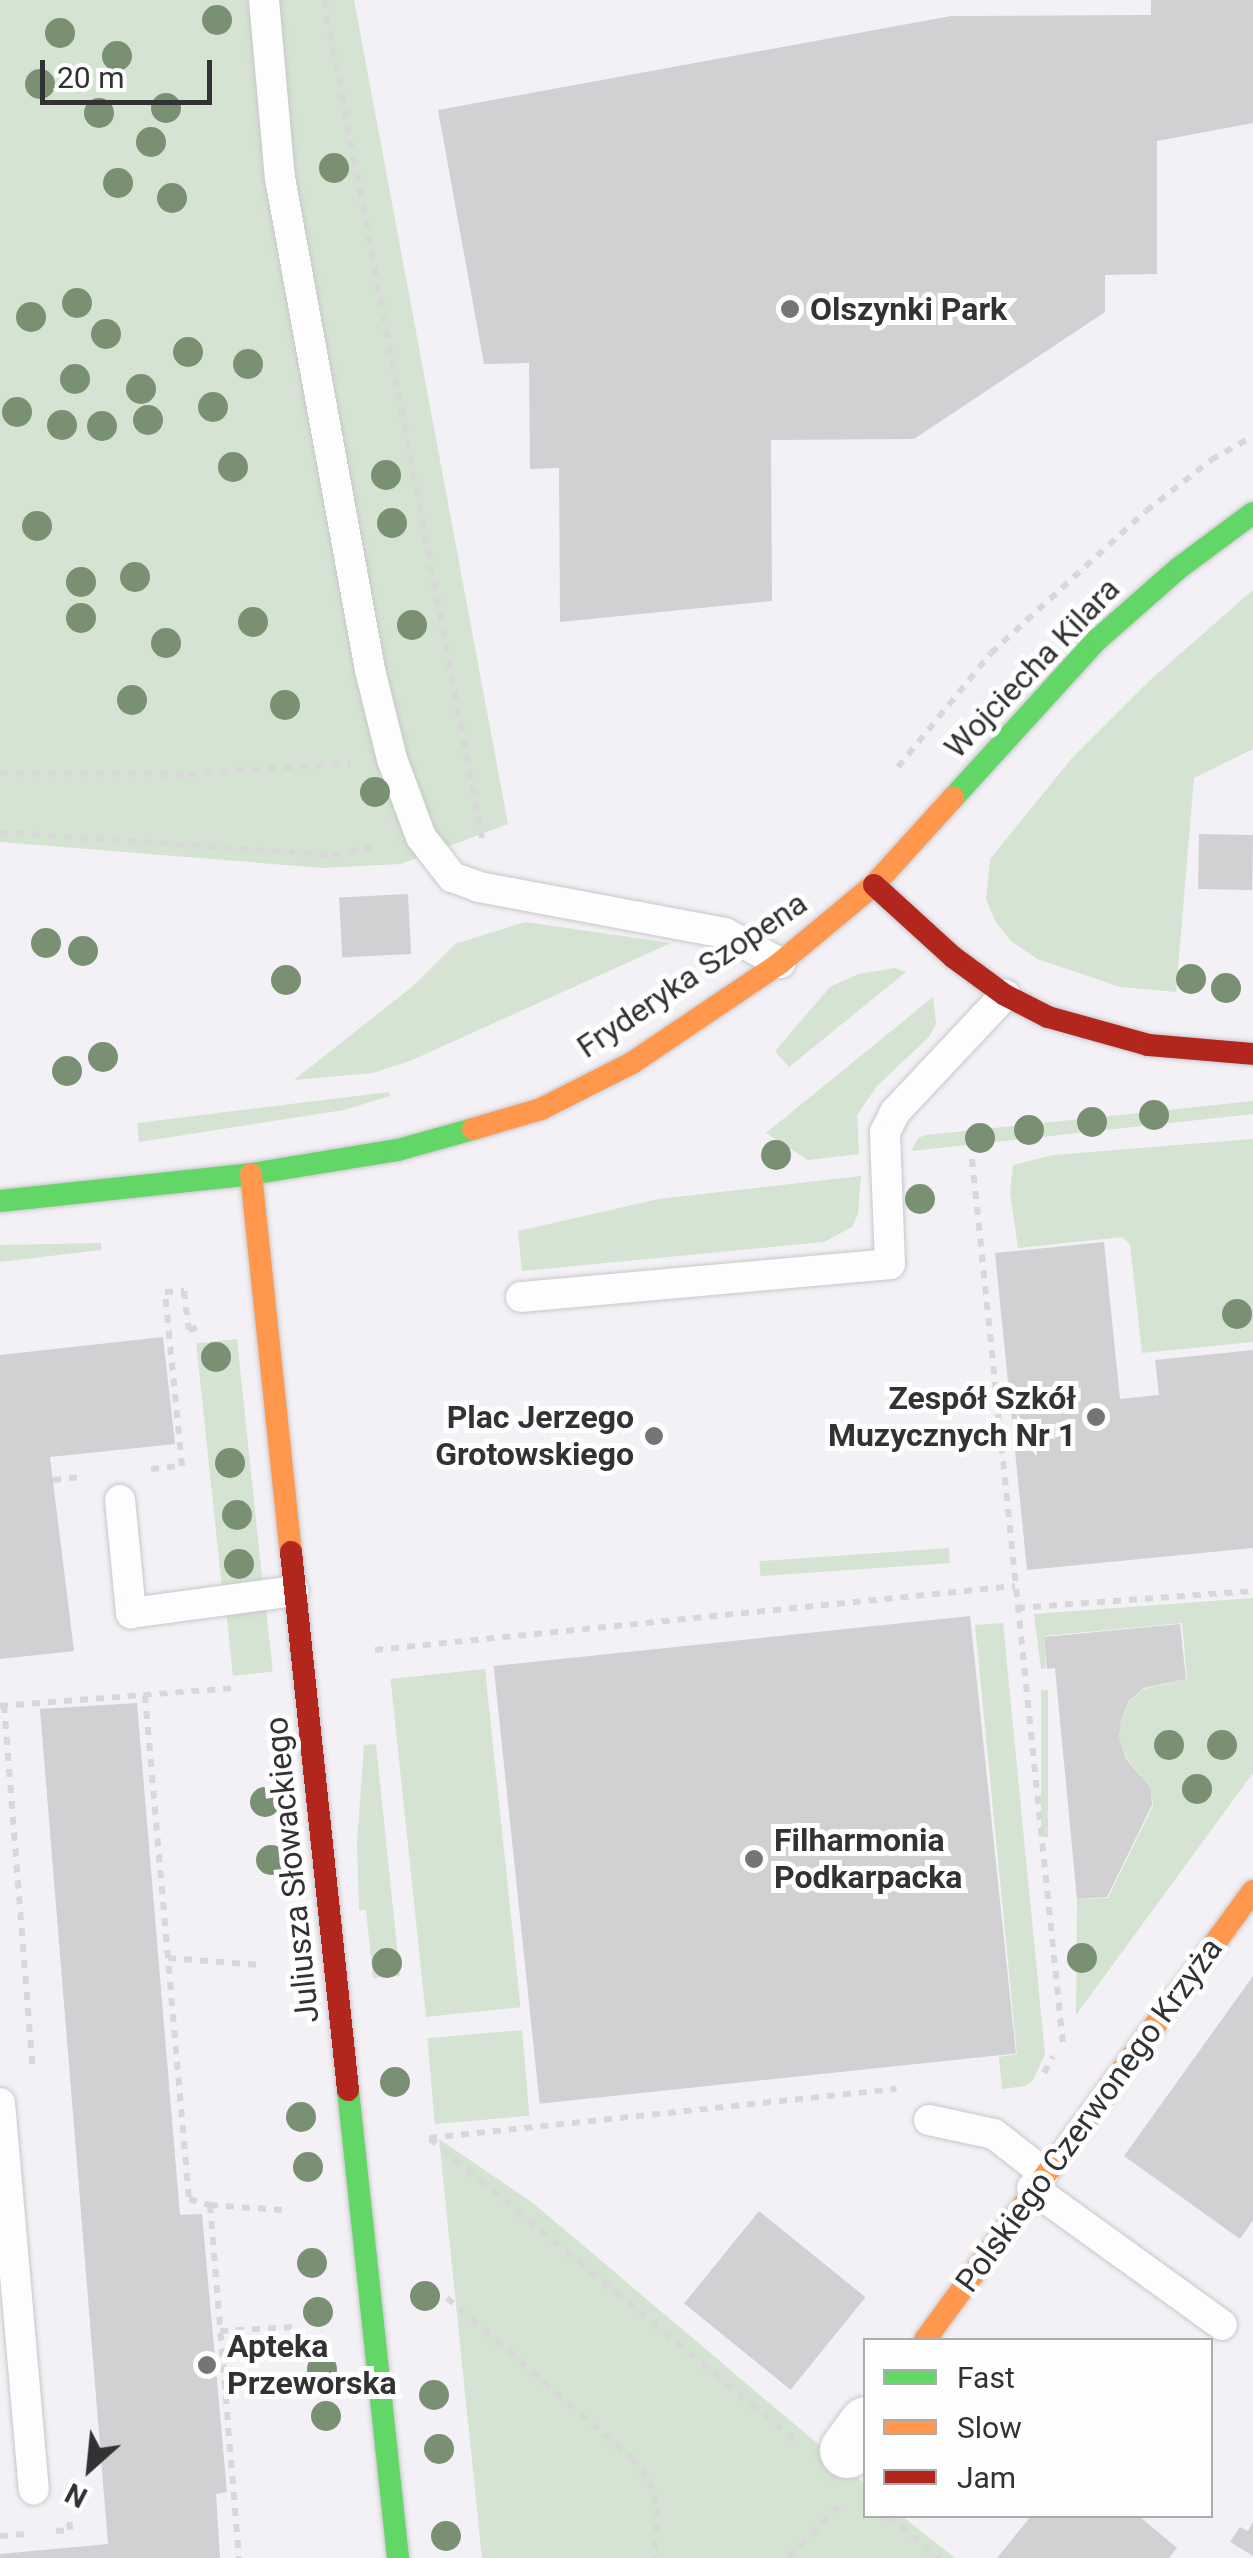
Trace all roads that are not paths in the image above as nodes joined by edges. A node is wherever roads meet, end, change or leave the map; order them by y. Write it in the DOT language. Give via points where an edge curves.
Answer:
graph roads {
  1 [pos="264,0"];
  2 [pos="1253,514"];
  3 [pos="874,885"];
  4 [pos="780,963"];
  5 [pos="1005,996"];
  6 [pos="1253,1054"];
  7 [pos="251,1174"];
  8 [pos="0,1200"];
  9 [pos="521,1297"];
  10 [pos="120,1500"];
  11 [pos="294,1591"];
  12 [pos="1253,1891"];
  13 [pos="0,2103"];
  14 [pos="929,2120"];
  15 [pos="1038,2180"];
  16 [pos="1222,2325"];
  17 [pos="926,2338"];
  18 [pos="34,2490"];
  19 [pos="398,2558"];
  1 -- 4 [label="lane" via="280,178 370,670 420,837 452,877 725,933"];
  2 -- 3 [label="street, Wojciecha Kilara" via="1097,640"];
  3 -- 4 [label="street, Fryderyka Szopena"];
  3 -- 5 [label="street"];
  4 -- 7 [label="street, Fryderyka Szopena" via="632,1063 540,1110 398,1150"];
  5 -- 6 [label="street" via="1096,1033 1200,1053"];
  5 -- 9 [label="lane" via="895,1112 884,1132 890,1264"];
  7 -- 8 [label="street, Fryderyka Szopena"];
  7 -- 11 [label="street, Juliusza Słowackiego"];
  10 -- 11 [label="lane" via="130,1613"];
  11 -- 19 [label="street, Juliusza Słowackiego"];
  12 -- 15 [label="street, Polskiego Czerwonego Krzyża"];
  13 -- 18 [label="lane"];
  14 -- 15 [label="lane" via="994,2134"];
  15 -- 16 [label="lane"];
  15 -- 17 [label="street, Polskiego Czerwonego Krzyża"];
}
